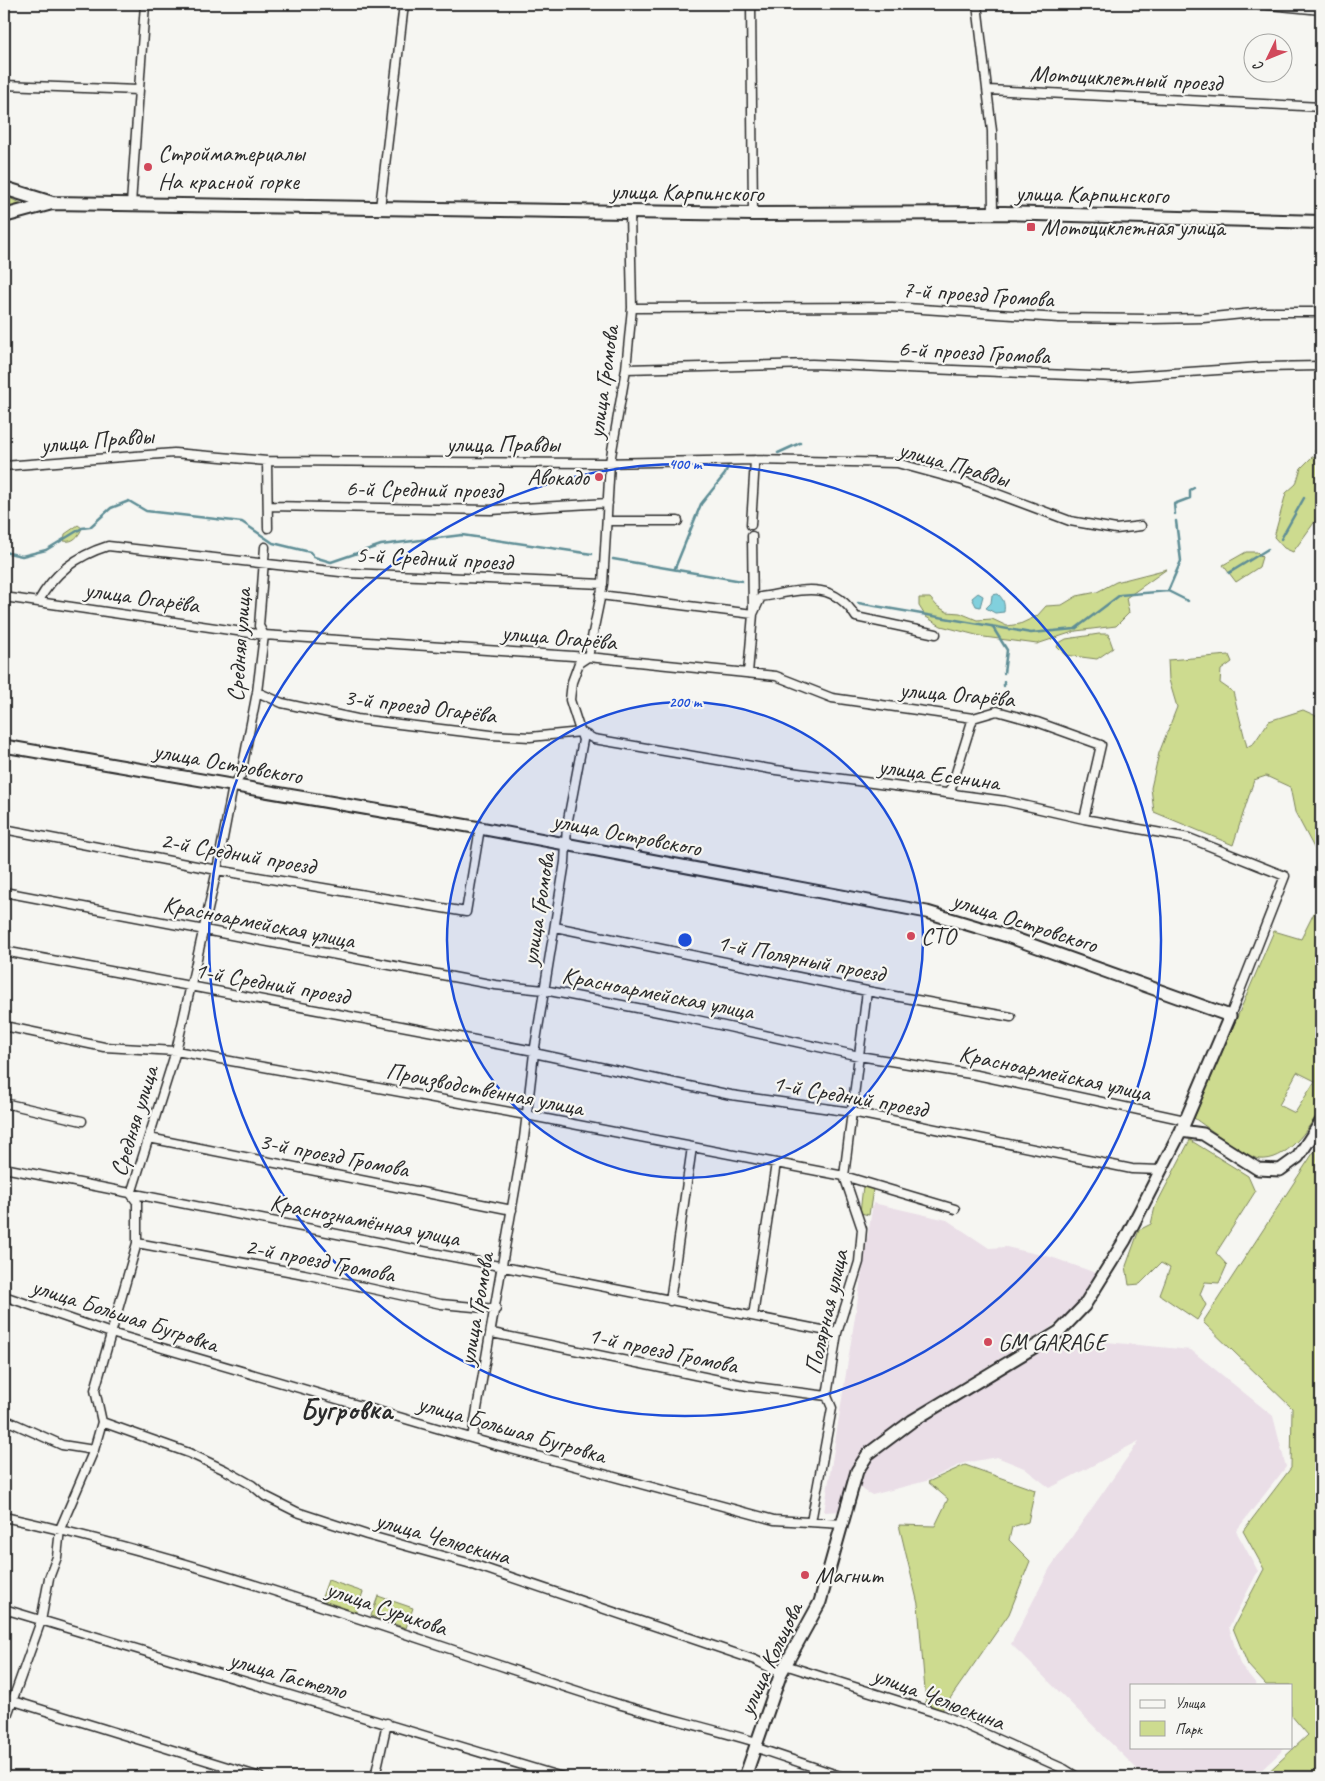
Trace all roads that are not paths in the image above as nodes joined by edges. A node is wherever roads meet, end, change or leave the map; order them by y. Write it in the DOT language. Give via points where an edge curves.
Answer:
graph roads {
  1 [pos="145,4"];
  2 [pos="404,4"];
  3 [pos="750,4"];
  4 [pos="977,4"];
  5 [pos="1259,4"];
  6 [pos="1321,10"];
  7 [pos="4,85"];
  8 [pos="138,90"];
  9 [pos="988,90"];
  10 [pos="1321,107"];
  11 [pos="4,188"];
  12 [pos="52,203"];
  13 [pos="131,204"];
  14 [pos="380,208"];
  15 [pos="630,212"];
  16 [pos="753,214"];
  17 [pos="993,214"];
  18 [pos="4,216"];
  19 [pos="1321,222"];
  20 [pos="632,308"];
  21 [pos="1321,312"];
  22 [pos="1321,366"];
  23 [pos="626,369"];
  24 [pos="756,460"];
  25 [pos="267,461"];
  26 [pos="610,462"];
  27 [pos="4,466"];
  28 [pos="608,503"];
  29 [pos="269,506"];
  30 [pos="608,521"];
  31 [pos="678,521"];
  32 [pos="751,525"];
  33 [pos="1142,526"];
  34 [pos="268,528"];
  35 [pos="752,536"];
  36 [pos="265,547"];
  37 [pos="265,563"];
  38 [pos="603,584"];
  39 [pos="600,595"];
  40 [pos="4,597"];
  41 [pos="38,602"];
  42 [pos="753,614"];
  43 [pos="264,634"];
  44 [pos="936,634"];
  45 [pos="588,657"];
  46 [pos="748,673"];
  47 [pos="257,692"];
  48 [pos="973,718"];
  49 [pos="581,732"];
  50 [pos="4,746"];
  51 [pos="233,786"];
  52 [pos="950,792"];
  53 [pos="1084,819"];
  54 [pos="480,828"];
  55 [pos="4,829"];
  56 [pos="567,844"];
  57 [pos="217,870"];
  58 [pos="4,892"];
  59 [pos="555,927"];
  60 [pos="203,930"];
  61 [pos="4,951"];
  62 [pos="191,987"];
  63 [pos="544,990"];
  64 [pos="867,991"];
  65 [pos="1230,1016"];
  66 [pos="1011,1017"];
  67 [pos="4,1026"];
  68 [pos="176,1051"];
  69 [pos="534,1052"];
  70 [pos="859,1056"];
  71 [pos="4,1102"];
  72 [pos="852,1112"];
  73 [pos="526,1115"];
  74 [pos="1185,1120"];
  75 [pos="82,1121"];
  76 [pos="1321,1122"];
  77 [pos="1180,1131"];
  78 [pos="149,1138"];
  79 [pos="692,1147"];
  80 [pos="776,1163"];
  81 [pos="4,1168"];
  82 [pos="1161,1170"];
  83 [pos="844,1176"];
  84 [pos="132,1194"];
  85 [pos="955,1209"];
  86 [pos="512,1210"];
  87 [pos="137,1244"];
  88 [pos="503,1266"];
  89 [pos="4,1296"];
  90 [pos="670,1301"];
  91 [pos="496,1310"];
  92 [pos="753,1316"];
  93 [pos="111,1333"];
  94 [pos="492,1333"];
  95 [pos="837,1333"];
  96 [pos="827,1396"];
  97 [pos="4,1419"];
  98 [pos="102,1422"];
  99 [pos="472,1438"];
  100 [pos="94,1450"];
  101 [pos="4,1517"];
  102 [pos="811,1522"];
  103 [pos="843,1524"];
  104 [pos="60,1529"];
  105 [pos="4,1609"];
  106 [pos="40,1622"];
  107 [pos="783,1669"];
  108 [pos="4,1698"];
  109 [pos="12,1701"];
  110 [pos="387,1723"];
  111 [pos="4,1724"];
  112 [pos="755,1744"];
  113 [pos="260,1777"];
  114 [pos="375,1777"];
  115 [pos="562,1777"];
  116 [pos="744,1777"];
  117 [pos="843,1777"];
  118 [pos="1077,1777"];
  1 -- 8 [label="street"];
  2 -- 14 [label="street"];
  3 -- 16 [label="street"];
  4 -- 9 [label="street"];
  5 -- 6 [label="street"];
  7 -- 8 [label="street"];
  8 -- 13 [label="street"];
  9 -- 10 [label="street, Мотоциклетный проезд"];
  9 -- 17 [label="street"];
  11 -- 12 [label="main road, улица Карпинского"];
  12 -- 13 [label="main road, улица Карпинского"];
  12 -- 18 [label="main road, улица Карпинского"];
  13 -- 14 [label="main road, улица Карпинского"];
  14 -- 15 [label="main road, улица Карпинского"];
  15 -- 16 [label="main road, улица Карпинского"];
  15 -- 20 [label="street, улица Громова"];
  16 -- 17 [label="main road, улица Карпинского"];
  17 -- 19 [label="main road, улица Карпинского"];
  20 -- 21 [label="street, 7-й проезд Громова" via="892,307 1059,318 1152,319"];
  20 -- 23 [label="street, улица Громова"];
  22 -- 23 [label="street, 6-й проезд Громова" via="1115,377 812,364"];
  23 -- 26 [label="street, улица Громова"];
  24 -- 26 [label="street, улица Правды"];
  24 -- 32 [label="street"];
  24 -- 33 [label="street, улица Правды" via="897,463 963,481 1070,521 1116,529"];
  25 -- 26 [label="street, улица Правды"];
  25 -- 27 [label="street, улица Правды" via="174,453"];
  25 -- 29 [label="street"];
  26 -- 28 [label="street, улица Громова"];
  28 -- 29 [label="street, 6-й Средний проезд" via="491,510"];
  28 -- 30 [label="street, улица Громова"];
  29 -- 34 [label="street"];
  30 -- 31 [label="street"];
  30 -- 38 [label="street, улица Громова"];
  35 -- 42 [label="street"];
  36 -- 37 [label="street, Средняя улица"];
  37 -- 38 [label="street, 5-й Средний проезд" via="349,573"];
  37 -- 41 [label="street, 5-й Средний проезд" via="108,546 77,558 48,584"];
  37 -- 43 [label="street, Средняя улица" via="259,626"];
  38 -- 39 [label="street, улица Громова"];
  39 -- 42 [label="street"];
  39 -- 45 [label="street, улица Громова"];
  40 -- 41 [label="street, улица Огарёва"];
  41 -- 43 [label="street, улица Огарёва"];
  42 -- 44 [label="street" via="761,597 830,591 849,606 856,617"];
  42 -- 46 [label="street"];
  43 -- 45 [label="street, улица Огарёва"];
  43 -- 47 [label="street, Средняя улица"];
  45 -- 46 [label="street, улица Огарёва"];
  45 -- 49 [label="street, улица Громова" via="579,663 571,690 572,710"];
  46 -- 48 [label="street, улица Огарёва" via="776,676 832,698"];
  47 -- 49 [label="street, 3-й проезд Огарёва" via="282,703 357,718 491,735 530,737"];
  47 -- 51 [label="street, Средняя улица" via="241,774"];
  48 -- 52 [label="street"];
  48 -- 53 [label="street, улица Огарёва" via="997,711 1101,745"];
  49 -- 52 [label="street, улица Есенина" via="594,739 776,770"];
  49 -- 56 [label="street, улица Громова" via="583,740 567,825"];
  50 -- 51 [label="street, улица Островского"];
  51 -- 54 [label="street, улица Островского"];
  51 -- 57 [label="street, Средняя улица"];
  52 -- 53 [label="street, улица Есенина"];
  53 -- 65 [label="street, улица Есенина" via="1189,838 1285,876"];
  54 -- 56 [label="street, улица Островского"];
  54 -- 57 [label="street, 2-й Средний проезд" via="466,912"];
  55 -- 57 [label="street, 2-й Средний проезд"];
  56 -- 59 [label="street, улица Громова"];
  56 -- 65 [label="street, улица Островского" via="927,912 1007,936"];
  57 -- 60 [label="street, Средняя улица"];
  58 -- 60 [label="street, Красноармейская улица"];
  59 -- 63 [label="street, улица Громова"];
  59 -- 64 [label="street, 1-й Полярный проезд"];
  60 -- 62 [label="street, Средняя улица"];
  60 -- 63 [label="street, Красноармейская улица" via="495,985"];
  61 -- 62 [label="street, 1-й Средний проезд"];
  62 -- 68 [label="street, Средняя улица"];
  62 -- 69 [label="street, 1-й Средний проезд"];
  63 -- 69 [label="street, улица Громова"];
  63 -- 70 [label="street, Красноармейская улица"];
  64 -- 66 [label="street, 1-й Полярный проезд"];
  64 -- 70 [label="street, Полярная улица"];
  65 -- 74 [label="street"];
  67 -- 68 [label="street, Производственная улица" via="104,1048"];
  68 -- 73 [label="street, Производственная улица"];
  68 -- 78 [label="street, Средняя улица"];
  69 -- 72 [label="street, 1-й Средний проезд" via="731,1095"];
  69 -- 73 [label="street, улица Громова"];
  70 -- 72 [label="street, Полярная улица"];
  70 -- 74 [label="street, Красноармейская улица" via="977,1075"];
  71 -- 75 [label="street"];
  72 -- 82 [label="street, 1-й Средний проезд" via="1132,1169"];
  72 -- 83 [label="street, Полярная улица"];
  73 -- 79 [label="street, Производственная улица"];
  73 -- 86 [label="street, улица Громова"];
  74 -- 77 [label="street"];
  76 -- 77 [label="street" via="1298,1157 1280,1170 1258,1169 1203,1134"];
  77 -- 82 [label="street"];
  78 -- 84 [label="street, Средняя улица"];
  78 -- 86 [label="street, 3-й проезд Громова"];
  79 -- 80 [label="street, Производственная улица"];
  79 -- 90 [label="street"];
  80 -- 83 [label="street, Производственная улица"];
  80 -- 92 [label="street"];
  81 -- 84 [label="street, Краснознамённая улица"];
  82 -- 103 [label="street, улица Кольцова" via="1125,1240 1084,1306 1059,1332 912,1421 868,1454 857,1471"];
  83 -- 85 [label="street, Производственная улица"];
  83 -- 95 [label="street, Полярная улица" via="862,1230 860,1262"];
  84 -- 87 [label="street, Средняя улица" via="137,1202"];
  84 -- 88 [label="street, Краснознамённая улица"];
  86 -- 88 [label="street, улица Громова"];
  87 -- 91 [label="street, 2-й проезд Громова" via="441,1304"];
  87 -- 93 [label="street, Средняя улица"];
  88 -- 90 [label="street, Краснознамённая улица"];
  88 -- 91 [label="street, улица Громова"];
  89 -- 93 [label="street, улица Большая Бугровка"];
  90 -- 92 [label="street, Краснознамённая улица"];
  91 -- 94 [label="street, улица Громова"];
  92 -- 95 [label="street, Краснознамённая улица"];
  93 -- 98 [label="street, Средняя улица" via="95,1390"];
  93 -- 99 [label="street, улица Большая Бугровка"];
  94 -- 96 [label="street, 1-й проезд Громова" via="748,1386"];
  94 -- 99 [label="street, улица Громова"];
  95 -- 96 [label="street, Полярная улица"];
  96 -- 102 [label="street, Полярная улица" via="832,1408"];
  97 -- 100 [label="street" via="62,1446"];
  98 -- 100 [label="street, Средняя улица"];
  98 -- 107 [label="street, улица Челюскина" via="189,1453 298,1512 476,1565"];
  99 -- 102 [label="street, улица Большая Бугровка" via="774,1520 801,1524"];
  100 -- 104 [label="street, Средняя улица"];
  101 -- 104 [label="street, улица Сурикова"];
  102 -- 103 [label="street, улица Большая Бугровка"];
  103 -- 107 [label="street, улица Кольцова" via="820,1602"];
  104 -- 106 [label="street, Средняя улица" via="57,1557"];
  104 -- 112 [label="street, улица Сурикова" via="215,1572 617,1703"];
  105 -- 106 [label="street, улица Гастелло"];
  106 -- 109 [label="street, Средняя улица"];
  106 -- 110 [label="street, улица Гастелло"];
  107 -- 112 [label="street, улица Кольцова"];
  107 -- 118 [label="street, улица Челюскина" via="943,1715"];
  108 -- 109 [label="street"];
  109 -- 111 [label="street, Средняя улица"];
  109 -- 113 [label="street"];
  110 -- 114 [label="street"];
  110 -- 115 [label="street, улица Гастелло"];
  112 -- 116 [label="street, улица Кольцова"];
  112 -- 117 [label="street, улица Сурикова"];
}
